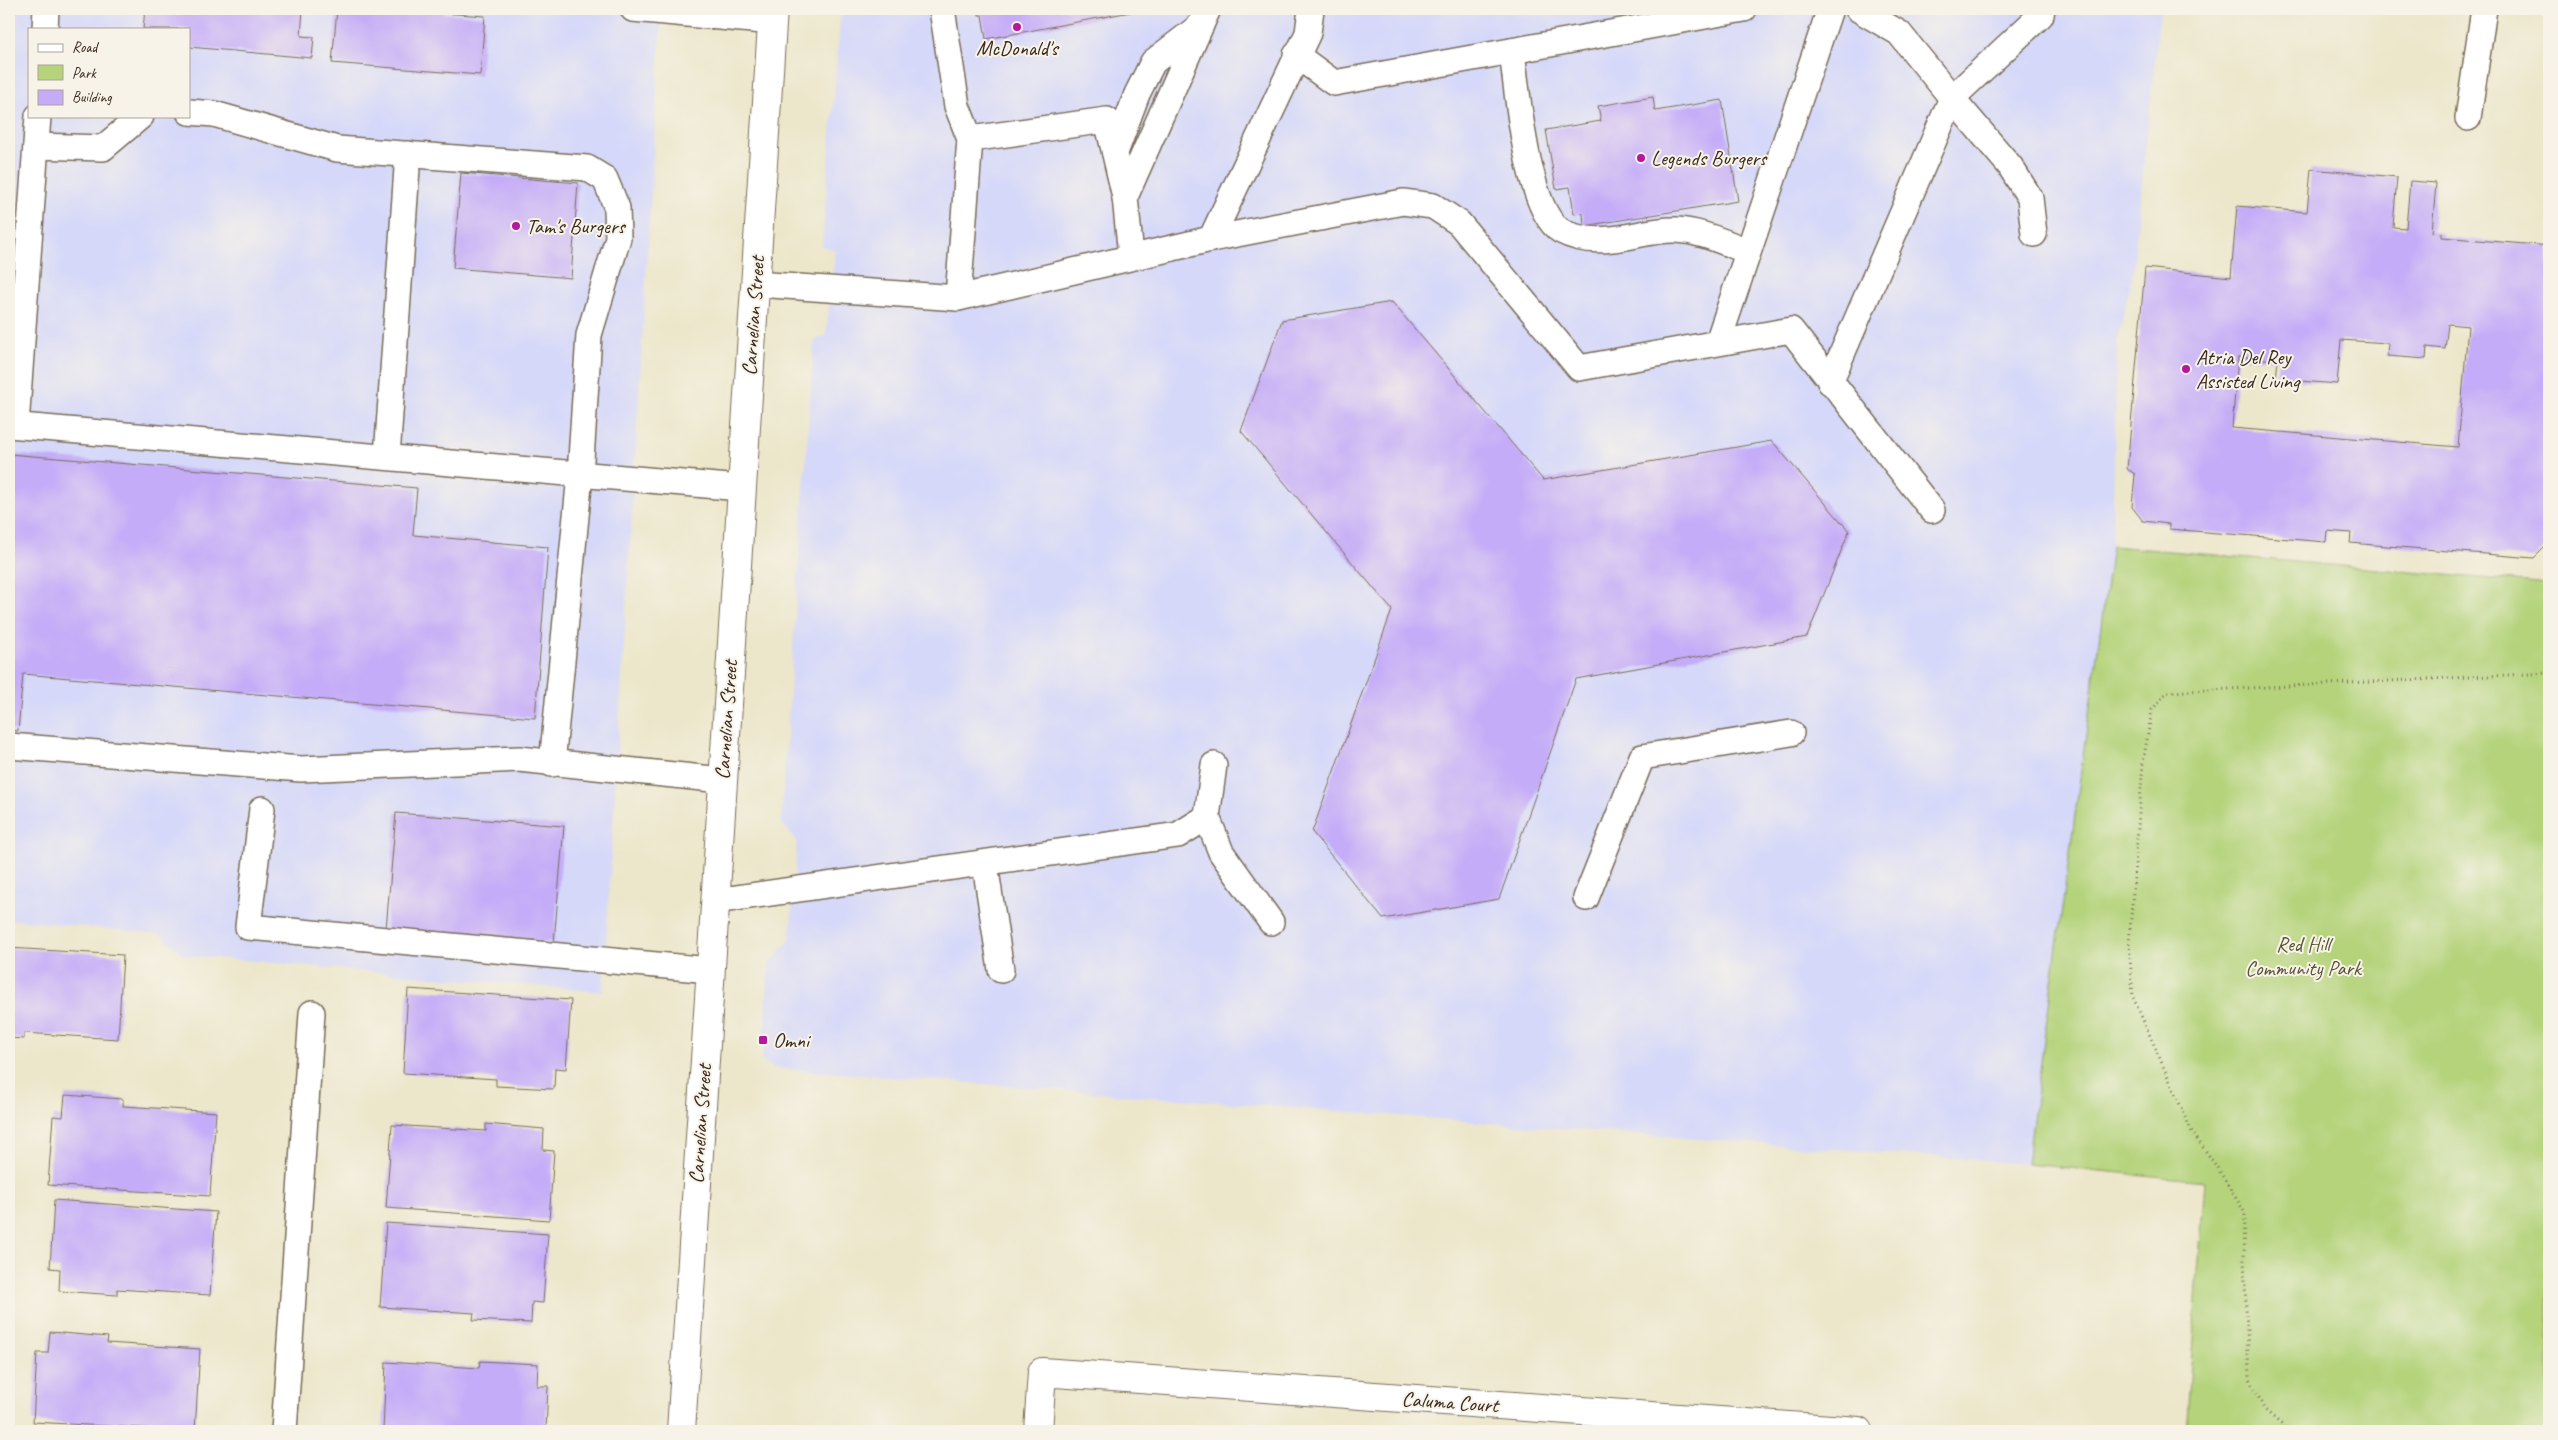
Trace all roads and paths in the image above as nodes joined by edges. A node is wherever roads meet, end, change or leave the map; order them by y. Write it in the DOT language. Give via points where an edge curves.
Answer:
graph roads {
  1 [pos="46,9"];
  2 [pos="634,9"];
  3 [pos="942,9"];
  4 [pos="1311,9"];
  5 [pos="1744,9"];
  6 [pos="1830,9"];
  7 [pos="1858,9"];
  8 [pos="2042,9"];
  9 [pos="2484,9"];
  10 [pos="773,15"];
  11 [pos="1206,16"];
  12 [pos="45,28"];
  13 [pos="1512,51"];
  14 [pos="1296,54"];
  15 [pos="1952,98"];
  16 [pos="190,112"];
  17 [pos="38,118"];
  18 [pos="139,118"];
  19 [pos="2468,118"];
  20 [pos="970,139"];
  21 [pos="36,146"];
  22 [pos="1115,153"];
  23 [pos="408,154"];
  24 [pos="1125,197"];
  25 [pos="2034,234"];
  26 [pos="1211,239"];
  27 [pos="1748,251"];
  28 [pos="1131,256"];
  29 [pos="755,284"];
  30 [pos="958,298"];
  31 [pos="1718,342"];
  32 [pos="1830,382"];
  33 [pos="12,425"];
  34 [pos="387,457"];
  35 [pos="580,475"];
  36 [pos="742,488"];
  37 [pos="1932,510"];
  38 [pos="2549,673"];
  39 [pos="1791,732"];
  40 [pos="9,746"];
  41 [pos="552,764"];
  42 [pos="1214,765"];
  43 [pos="722,780"];
  44 [pos="262,809"];
  45 [pos="1207,817"];
  46 [pos="985,864"];
  47 [pos="1586,898"];
  48 [pos="715,901"];
  49 [pos="1271,922"];
  50 [pos="710,970"];
  51 [pos="1001,970"];
  52 [pos="312,1013"];
  53 [pos="284,1431"];
  54 [pos="680,1431"];
  55 [pos="1038,1431"];
  56 [pos="1859,1431"];
  57 [pos="2289,1431"];
  1 -- 12 [label="lane"];
  2 -- 10 [label="lane"];
  3 -- 20 [label="lane" via="957,106"];
  4 -- 14 [label="lane" via="1308,33"];
  5 -- 13 [label="lane"];
  6 -- 27 [label="lane"];
  7 -- 15 [label="lane" via="1899,33"];
  8 -- 15 [label="lane" via="2042,15"];
  9 -- 19 [label="lane"];
  10 -- 29 [label="main road, Carnelian Street"];
  11 -- 22 [label="lane" via="1153,62"];
  11 -- 24 [label="lane"];
  13 -- 14 [label="lane" via="1334,83"];
  13 -- 27 [label="lane" via="1529,168 1541,206 1559,230 1583,239 1611,240 1675,229 1704,235"];
  14 -- 26 [label="lane"];
  15 -- 25 [label="lane" via="2010,166 2030,198"];
  15 -- 32 [label="lane"];
  16 -- 23 [label="lane" via="214,114 337,149"];
  17 -- 21 [label="lane"];
  18 -- 21 [label="lane" via="103,148"];
  20 -- 22 [label="lane" via="1108,120"];
  20 -- 30 [label="lane"];
  21 -- 33 [label="lane"];
  22 -- 24 [label="lane"];
  23 -- 34 [label="lane"];
  23 -- 35 [label="lane" via="587,168 606,179 617,208 618,238 589,335"];
  24 -- 28 [label="lane"];
  26 -- 28 [label="lane"];
  26 -- 31 [label="lane" via="1403,202 1433,206 1459,223 1579,368"];
  27 -- 31 [label="lane"];
  28 -- 30 [label="lane"];
  29 -- 30 [label="lane"];
  29 -- 36 [label="main road, Carnelian Street"];
  31 -- 32 [label="lane" via="1791,330"];
  32 -- 37 [label="lane"];
  33 -- 34 [label="lane"];
  34 -- 35 [label="lane"];
  35 -- 36 [label="lane"];
  35 -- 41 [label="lane"];
  36 -- 43 [label="main road, Carnelian Street"];
  38 -- 57 [label="path" via="2167,692 2152,710 2143,762 2129,943 2133,997 2192,1132 2245,1213 2249,1376 2264,1409"];
  39 -- 47 [label="lane" via="1642,757"];
  40 -- 41 [label="lane" via="301,769 519,759"];
  41 -- 43 [label="lane"];
  42 -- 45 [label="lane"];
  43 -- 48 [label="main road, Carnelian Street"];
  44 -- 50 [label="lane" via="248,927"];
  45 -- 46 [label="lane" via="1178,835"];
  45 -- 49 [label="lane" via="1221,852"];
  46 -- 48 [label="lane"];
  46 -- 51 [label="lane"];
  48 -- 50 [label="main road, Carnelian Street"];
  50 -- 54 [label="main road, Carnelian Street"];
  52 -- 53 [label="lane"];
  55 -- 56 [label="main road, Caluma Court" via="1042,1372"];
}
